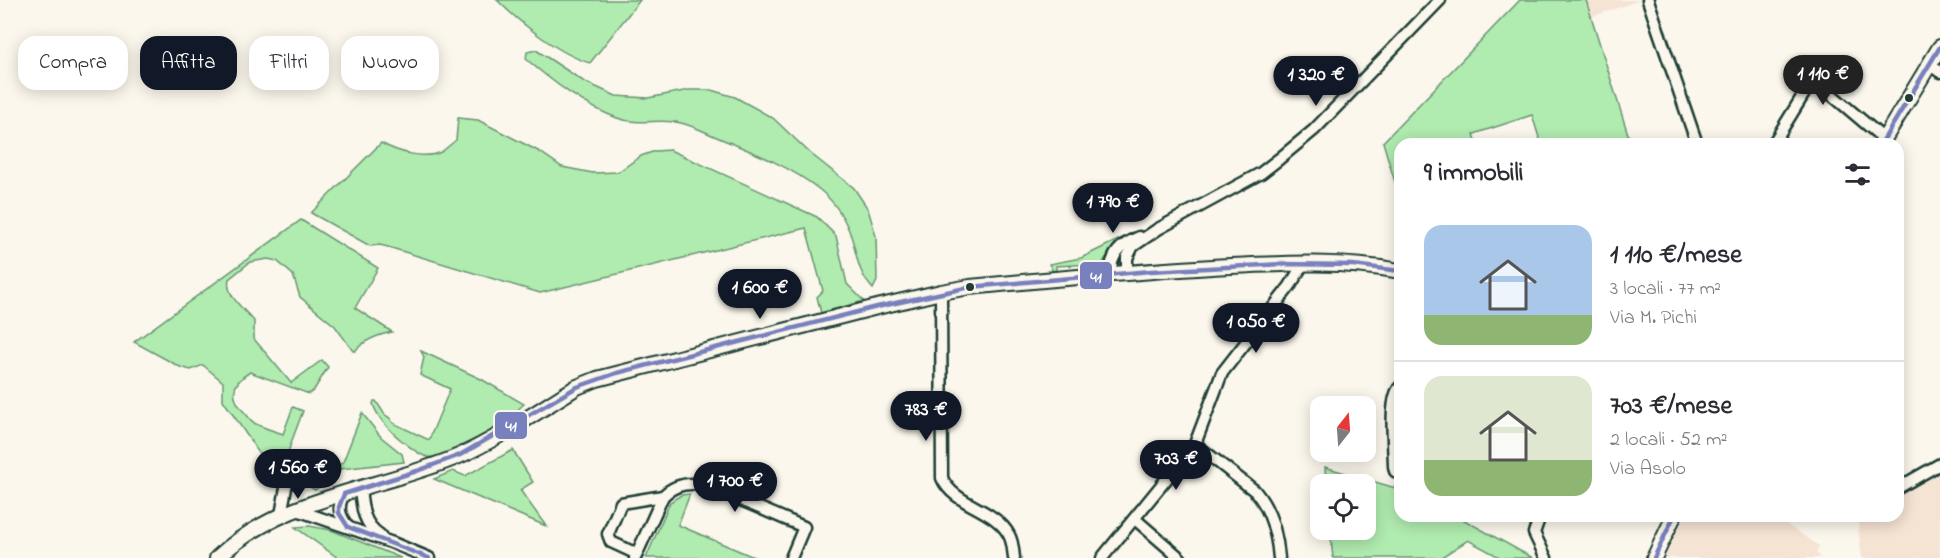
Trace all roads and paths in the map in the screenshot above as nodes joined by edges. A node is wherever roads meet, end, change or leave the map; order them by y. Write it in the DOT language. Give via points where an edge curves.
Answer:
graph roads {
  1 [pos="1440,0"];
  2 [pos="1648,0"];
  3 [pos="1940,47"];
  4 [pos="1935,68"];
  5 [pos="1695,138"];
  6 [pos="1777,138"];
  7 [pos="1879,138"];
  8 [pos="1884,138"];
  9 [pos="1158,229"];
  10 [pos="1304,264"];
  11 [pos="1394,270"];
  12 [pos="1126,273"];
  13 [pos="1110,274"];
  14 [pos="941,292"];
  15 [pos="1394,403"];
  16 [pos="1195,444"];
  17 [pos="1940,464"];
  18 [pos="1394,466"];
  19 [pos="287,482"];
  20 [pos="1904,485"];
  21 [pos="360,488"];
  22 [pos="344,494"];
  23 [pos="663,496"];
  24 [pos="297,510"];
  25 [pos="281,515"];
  26 [pos="1135,519"];
  27 [pos="1538,522"];
  28 [pos="1671,522"];
  29 [pos="348,527"];
  30 [pos="393,543"];
  31 [pos="636,556"];
  32 [pos="217,558"];
  33 [pos="429,558"];
  34 [pos="790,558"];
  35 [pos="1014,558"];
  36 [pos="1102,558"];
  37 [pos="1180,558"];
  38 [pos="1279,558"];
  39 [pos="1546,558"];
  40 [pos="1654,558"];
  1 -- 9 [label="street" via="1297,145 1261,173"];
  2 -- 5 [label="street"];
  3 -- 4 [label="street"];
  4 -- 8 [label="street"];
  6 -- 7 [label="street" via="1813,78"];
  9 -- 12 [label="street" via="1132,246"];
  9 -- 13 [label="street" via="1125,243 1110,267"];
  10 -- 11 [label="street"];
  10 -- 12 [label="street"];
  10 -- 16 [label="street" via="1222,373"];
  12 -- 13 [label="street"];
  13 -- 14 [label="street"];
  14 -- 21 [label="street" via="597,379 460,455"];
  14 -- 35 [label="street" via="942,478 954,494 1005,528"];
  15 -- 18 [label="street"];
  16 -- 26 [label="street"];
  16 -- 38 [label="street" via="1263,501 1274,529"];
  17 -- 20 [label="street"];
  19 -- 25 [label="street"];
  21 -- 22 [label="street"];
  21 -- 30 [label="street" via="362,510 369,525"];
  22 -- 24 [label="street"];
  22 -- 29 [label="street" via="339,513"];
  23 -- 31 [label="street"];
  23 -- 31 [label="street" via="621,503 608,534 610,542"];
  23 -- 34 [label="street" via="677,486 697,483 804,527"];
  24 -- 25 [label="street"];
  24 -- 29 [label="street"];
  25 -- 32 [label="street" via="244,535"];
  26 -- 36 [label="street"];
  26 -- 37 [label="street"];
  27 -- 39 [label="street" via="1534,533"];
  28 -- 40 [label="street"];
  29 -- 30 [label="street"];
  30 -- 33 [label="street"];
}
